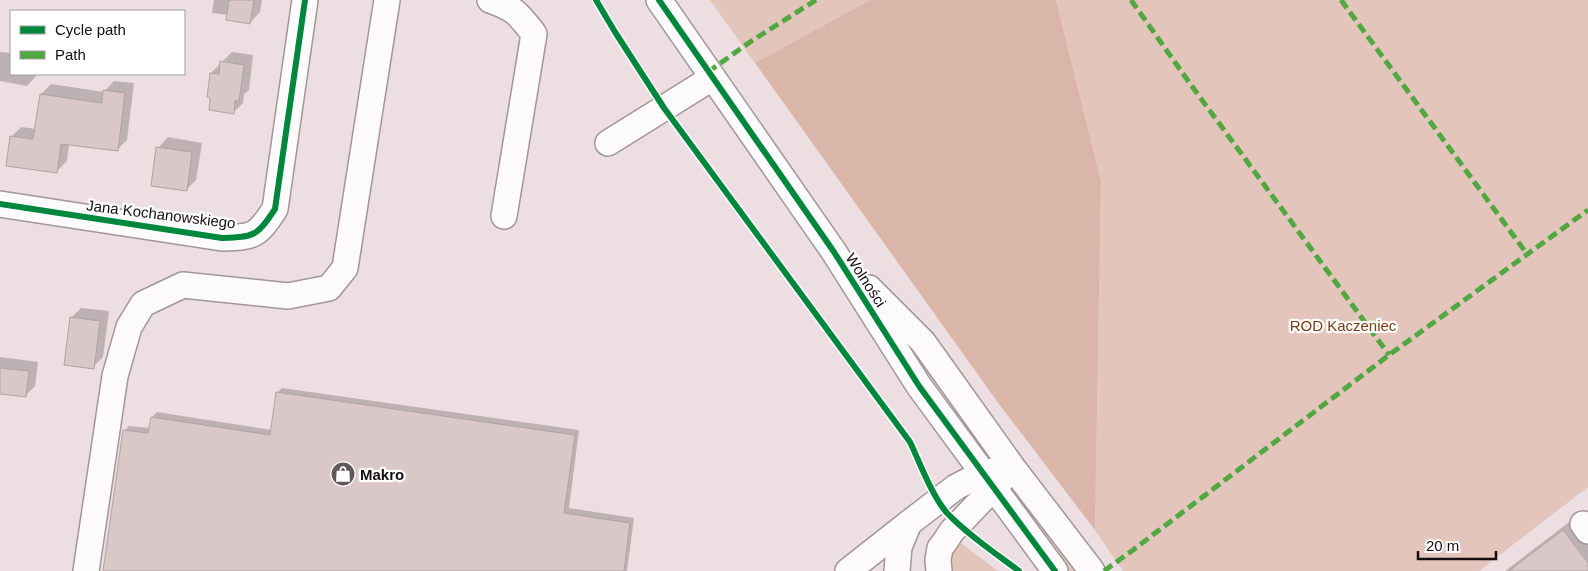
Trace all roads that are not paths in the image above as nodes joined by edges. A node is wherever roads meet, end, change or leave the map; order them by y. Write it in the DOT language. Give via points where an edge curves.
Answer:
graph roads {
  1 [pos="305,0"];
  2 [pos="387,0"];
  3 [pos="490,0"];
  4 [pos="659,0"];
  5 [pos="712,78"];
  6 [pos="608,142"];
  7 [pos="0,204"];
  8 [pos="504,216"];
  9 [pos="834,252"];
  10 [pos="1013,468"];
  11 [pos="988,480"];
  12 [pos="909,523"];
  13 [pos="86,571"];
  14 [pos="848,571"];
  15 [pos="897,571"];
  16 [pos="939,571"];
  17 [pos="1055,571"];
  18 [pos="1092,571"];
  1 -- 7 [label="street, Jana Kochanowskiego" via="276,209 262,229 246,237 222,238"];
  2 -- 13 [label="street" via="345,268 329,288 288,296 183,284 143,304 129,327 115,376"];
  3 -- 8 [label="street" via="519,14 534,34"];
  4 -- 5 [label="street, Wolności"];
  5 -- 6 [label="street"];
  5 -- 9 [label="street, Wolności"];
  9 -- 10 [label="street, Wolności" via="923,342"];
  9 -- 11 [label="street, Wolności" via="919,386"];
  10 -- 11 [label="street"];
  10 -- 18 [label="street, Wolności"];
  11 -- 12 [label="street" via="956,487"];
  11 -- 16 [label="street" via="940,548"];
  11 -- 17 [label="street, Wolności"];
  12 -- 14 [label="street"];
  12 -- 15 [label="street" via="899,547"];
}
